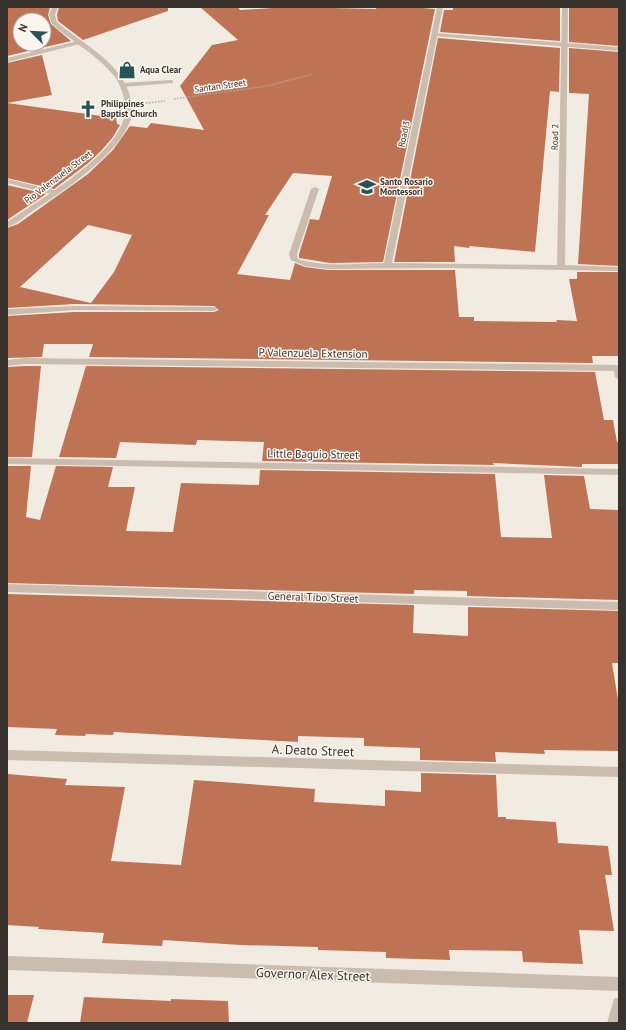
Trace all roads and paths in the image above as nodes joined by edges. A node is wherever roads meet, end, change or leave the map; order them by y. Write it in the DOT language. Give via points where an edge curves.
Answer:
graph roads {
  1 [pos="55,7"];
  2 [pos="440,7"];
  3 [pos="565,7"];
  4 [pos="435,35"];
  5 [pos="78,43"];
  6 [pos="566,45"];
  7 [pos="619,49"];
  8 [pos="7,60"];
  9 [pos="313,74"];
  10 [pos="171,82"];
  11 [pos="122,85"];
  12 [pos="172,100"];
  13 [pos="165,101"];
  14 [pos="129,106"];
  15 [pos="7,181"];
  16 [pos="315,189"];
  17 [pos="55,193"];
  18 [pos="7,225"];
  19 [pos="388,265"];
  20 [pos="561,268"];
  21 [pos="619,269"];
  22 [pos="214,309"];
  23 [pos="7,312"];
  24 [pos="7,363"];
  25 [pos="618,371"];
  26 [pos="7,461"];
  27 [pos="619,472"];
  28 [pos="7,588"];
  29 [pos="619,606"];
  30 [pos="7,755"];
  31 [pos="619,772"];
  32 [pos="7,963"];
  33 [pos="619,984"];
  34 [pos="619,1004"];
  35 [pos="614,1023"];
  1 -- 5 [label="street" via="52,15 54,23"];
  2 -- 4 [label="street, Road 3"];
  3 -- 6 [label="street, Road 2"];
  4 -- 6 [label="street"];
  4 -- 19 [label="street, Road 3"];
  5 -- 8 [label="street"];
  5 -- 11 [label="street" via="118,76"];
  6 -- 7 [label="street"];
  6 -- 20 [label="street, Road 2"];
  9 -- 12 [label="path, Santan Street" via="267,86"];
  10 -- 11 [label="street"];
  11 -- 14 [label="street"];
  13 -- 14 [label="path"];
  14 -- 17 [label="street, Pio Valenzuela Street" via="125,125 112,145"];
  15 -- 17 [label="street"];
  16 -- 19 [label="street" via="293,254 295,260 304,265 316,266"];
  17 -- 18 [label="street, Pio Valenzuela Street"];
  19 -- 20 [label="street"];
  20 -- 21 [label="street"];
  22 -- 23 [label="street" via="90,307"];
  24 -- 25 [label="street, P. Valenzuela Extension" via="25,361"];
  26 -- 27 [label="street, Little Baguio Street"];
  28 -- 29 [label="street, General Tibo Street"];
  30 -- 31 [label="street, A. Deato Street"];
  32 -- 33 [label="street, Governor Alex Street"];
  34 -- 35 [label="street"];
}
